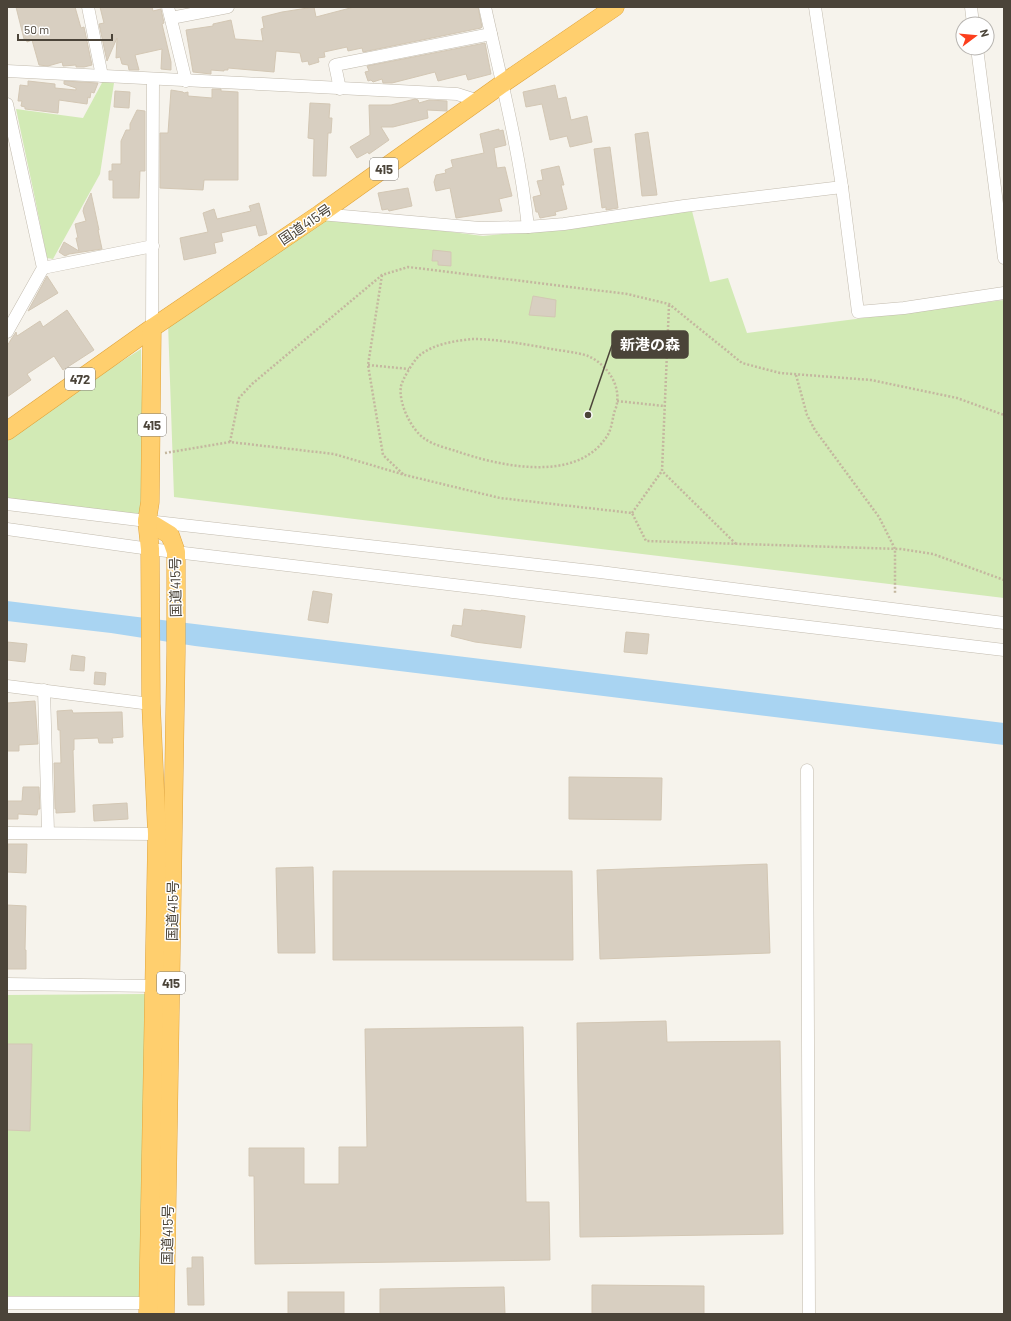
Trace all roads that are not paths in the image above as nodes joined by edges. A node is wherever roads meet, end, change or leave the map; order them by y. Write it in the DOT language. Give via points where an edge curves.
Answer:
graph roads {
  1 [pos="88,7"];
  2 [pos="228,7"];
  3 [pos="485,7"];
  4 [pos="615,7"];
  5 [pos="815,7"];
  6 [pos="169,12"];
  7 [pos="491,34"];
  8 [pos="977,56"];
  9 [pos="7,71"];
  10 [pos="102,76"];
  11 [pos="153,80"];
  12 [pos="186,81"];
  13 [pos="502,84"];
  14 [pos="340,89"];
  15 [pos="479,101"];
  16 [pos="7,107"];
  17 [pos="842,187"];
  18 [pos="320,214"];
  19 [pos="528,227"];
  20 [pos="153,246"];
  21 [pos="1004,258"];
  22 [pos="43,268"];
  23 [pos="1004,294"];
  24 [pos="152,328"];
  25 [pos="7,332"];
  26 [pos="7,431"];
  27 [pos="7,504"];
  28 [pos="147,521"];
  29 [pos="7,529"];
  30 [pos="150,549"];
  31 [pos="176,552"];
  32 [pos="1004,623"];
  33 [pos="1004,650"];
  34 [pos="7,686"];
  35 [pos="44,690"];
  36 [pos="150,704"];
  37 [pos="807,770"];
  38 [pos="48,832"];
  39 [pos="7,833"];
  40 [pos="157,834"];
  41 [pos="7,984"];
  42 [pos="155,986"];
  43 [pos="7,1302"];
  44 [pos="148,1308"];
  45 [pos="165,1314"];
  46 [pos="809,1314"];
  1 -- 10 [label="street"];
  2 -- 6 [label="street"];
  3 -- 7 [label="street"];
  4 -- 13 [label="highway, 国道415号 / 415"];
  5 -- 17 [label="street"];
  6 -- 12 [label="street"];
  7 -- 13 [label="street"];
  7 -- 14 [label="street" via="335,65"];
  8 -- 21 [label="street"];
  9 -- 10 [label="street"];
  10 -- 11 [label="street"];
  11 -- 12 [label="street"];
  11 -- 20 [label="street"];
  12 -- 14 [label="street"];
  13 -- 15 [label="highway, 国道415号 / 415"];
  13 -- 19 [label="street" via="516,147"];
  14 -- 15 [label="street" via="457,94"];
  15 -- 18 [label="highway, 国道415号 / 415"];
  16 -- 22 [label="street"];
  17 -- 19 [label="street"];
  17 -- 23 [label="street" via="858,312"];
  18 -- 19 [label="street" via="480,228"];
  18 -- 24 [label="highway, 国道415号 / 415"];
  20 -- 22 [label="street"];
  20 -- 24 [label="street"];
  22 -- 25 [label="street"];
  24 -- 26 [label="highway, 472"];
  24 -- 28 [label="highway, 国道415号 / 415" via="150,489"];
  27 -- 28 [label="street"];
  28 -- 30 [label="highway, 国道415号 / 415"];
  28 -- 31 [label="highway, 国道415号 / 415" via="170,535"];
  28 -- 32 [label="street" via="600,572"];
  29 -- 30 [label="street"];
  30 -- 31 [label="street"];
  30 -- 36 [label="highway, 国道415号 / 415"];
  31 -- 33 [label="street"];
  31 -- 45 [label="highway, 国道415号 / 415"];
  34 -- 35 [label="street"];
  35 -- 36 [label="street"];
  35 -- 38 [label="street"];
  36 -- 40 [label="highway, 国道415号 / 415"];
  37 -- 46 [label="street"];
  38 -- 39 [label="street"];
  38 -- 40 [label="street"];
  40 -- 42 [label="highway, 国道415号 / 415"];
  41 -- 42 [label="street"];
  42 -- 44 [label="highway, 国道415号 / 415"];
  43 -- 44 [label="street"];
}
